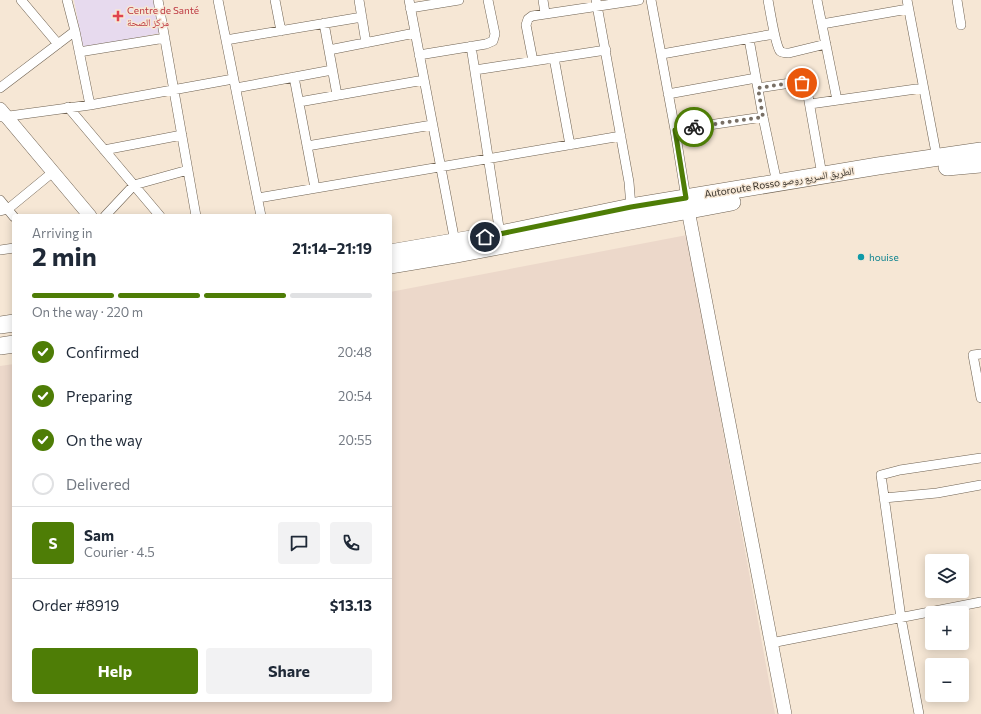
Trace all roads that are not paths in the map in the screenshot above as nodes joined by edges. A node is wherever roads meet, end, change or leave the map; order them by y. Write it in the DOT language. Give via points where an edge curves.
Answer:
graph roads {
  1 [pos="22,0"];
  2 [pos="67,0"];
  3 [pos="158,0"];
  4 [pos="218,0"];
  5 [pos="275,0"];
  6 [pos="359,0"];
  7 [pos="458,0"];
  8 [pos="488,0"];
  9 [pos="543,0"];
  10 [pos="639,0"];
  11 [pos="652,0"];
  12 [pos="768,0"];
  13 [pos="817,0"];
  14 [pos="957,0"];
  15 [pos="597,3"];
  16 [pos="409,4"];
  17 [pos="907,4"];
  18 [pos="545,13"];
  19 [pos="362,17"];
  20 [pos="324,23"];
  21 [pos="822,24"];
  22 [pos="961,25"];
  23 [pos="75,31"];
  24 [pos="281,31"];
  25 [pos="415,33"];
  26 [pos="774,34"];
  27 [pos="165,38"];
  28 [pos="749,39"];
  29 [pos="226,40"];
  30 [pos="366,43"];
  31 [pos="58,44"];
  32 [pos="826,44"];
  33 [pos="471,46"];
  34 [pos="329,50"];
  35 [pos="606,50"];
  36 [pos="79,52"];
  37 [pos="662,54"];
  38 [pos="419,55"];
  39 [pos="554,58"];
  40 [pos="533,61"];
  41 [pos="332,70"];
  42 [pos="475,70"];
  43 [pos="294,77"];
  44 [pos="756,78"];
  45 [pos="424,80"];
  46 [pos="235,84"];
  47 [pos="0,88"];
  48 [pos="758,88"];
  49 [pos="923,88"];
  50 [pos="174,90"];
  51 [pos="668,94"];
  52 [pos="337,95"];
  53 [pos="837,100"];
  54 [pos="299,102"];
  55 [pos="810,104"];
  56 [pos="90,105"];
  57 [pos="68,107"];
  58 [pos="2,114"];
  59 [pos="763,117"];
  60 [pos="432,125"];
  61 [pos="675,130"];
  62 [pos="182,135"];
  63 [pos="621,136"];
  64 [pos="570,145"];
  65 [pos="307,146"];
  66 [pos="104,150"];
  67 [pos="981,151"];
  68 [pos="937,158"];
  69 [pos="490,159"];
  70 [pos="981,164"];
  71 [pos="440,167"];
  72 [pos="188,170"];
  73 [pos="53,172"];
  74 [pos="822,175"];
  75 [pos="777,183"];
  76 [pos="134,185"];
  77 [pos="315,188"];
  78 [pos="258,198"];
  79 [pos="0,200"];
  80 [pos="687,204"];
  81 [pos="631,207"];
  82 [pos="4,210"];
  83 [pos="88,214"];
  84 [pos="107,214"];
  85 [pos="158,214"];
  86 [pos="196,214"];
  87 [pos="261,214"];
  88 [pos="500,234"];
  89 [pos="455,242"];
  90 [pos="12,248"];
  91 [pos="0,250"];
  92 [pos="392,253"];
  93 [pos="392,265"];
  94 [pos="12,323"];
  95 [pos="0,325"];
  96 [pos="12,344"];
  97 [pos="0,346"];
  98 [pos="981,354"];
  99 [pos="981,398"];
  100 [pos="981,458"];
  101 [pos="981,486"];
  102 [pos="884,498"];
  103 [pos="981,602"];
  104 [pos="901,618"];
  105 [pos="771,643"];
  106 [pos="785,714"];
  107 [pos="919,714"];
  1 -- 31 [label="street"];
  2 -- 23 [label="street"];
  3 -- 27 [label="street"];
  4 -- 29 [label="street"];
  5 -- 24 [label="street"];
  6 -- 19 [label="street"];
  7 -- 16 [label="street"];
  8 -- 33 [label="street" via="495,34 492,41 486,44"];
  9 -- 18 [label="street"];
  10 -- 15 [label="street"];
  11 -- 37 [label="street"];
  12 -- 26 [label="street"];
  13 -- 21 [label="street"];
  14 -- 22 [label="street"];
  15 -- 18 [label="street"];
  15 -- 35 [label="street"];
  16 -- 25 [label="street"];
  17 -- 21 [label="street"];
  17 -- 49 [label="street"];
  18 -- 40 [label="street" via="532,16 526,25"];
  19 -- 20 [label="street"];
  19 -- 30 [label="street"];
  20 -- 24 [label="street"];
  20 -- 34 [label="street"];
  21 -- 32 [label="street"];
  23 -- 31 [label="street"];
  23 -- 36 [label="street"];
  24 -- 29 [label="street"];
  25 -- 30 [label="street"];
  25 -- 38 [label="street"];
  26 -- 28 [label="street"];
  26 -- 32 [label="street" via="779,50 783,53"];
  27 -- 36 [label="street"];
  27 -- 50 [label="street"];
  28 -- 37 [label="street"];
  28 -- 44 [label="street"];
  29 -- 46 [label="street"];
  30 -- 34 [label="street"];
  31 -- 47 [label="street"];
  32 -- 53 [label="street"];
  33 -- 38 [label="street"];
  33 -- 42 [label="street"];
  34 -- 41 [label="street"];
  35 -- 39 [label="street"];
  35 -- 63 [label="street"];
  36 -- 56 [label="street"];
  37 -- 51 [label="street"];
  38 -- 45 [label="street"];
  39 -- 40 [label="street"];
  39 -- 64 [label="street"];
  40 -- 42 [label="street"];
  41 -- 43 [label="street"];
  41 -- 52 [label="street"];
  42 -- 69 [label="street"];
  43 -- 46 [label="street"];
  43 -- 54 [label="street"];
  44 -- 48 [label="street"];
  44 -- 51 [label="street"];
  45 -- 52 [label="street"];
  45 -- 60 [label="street"];
  46 -- 50 [label="street"];
  46 -- 78 [label="street"];
  48 -- 55 [label="street" via="802,83 807,90"];
  48 -- 59 [label="street"];
  49 -- 53 [label="street"];
  49 -- 68 [label="street"];
  50 -- 56 [label="street"];
  50 -- 62 [label="street"];
  51 -- 61 [label="street"];
  52 -- 54 [label="street"];
  53 -- 55 [label="street"];
  54 -- 65 [label="street"];
  55 -- 74 [label="street"];
  56 -- 57 [label="street"];
  57 -- 58 [label="street"];
  57 -- 66 [label="street"];
  58 -- 73 [label="street"];
  59 -- 61 [label="street"];
  59 -- 75 [label="street"];
  60 -- 65 [label="street"];
  60 -- 71 [label="street"];
  61 -- 80 [label="street"];
  62 -- 66 [label="street"];
  62 -- 72 [label="street"];
  63 -- 64 [label="street"];
  63 -- 81 [label="street"];
  64 -- 69 [label="street"];
  65 -- 77 [label="street"];
  66 -- 76 [label="street"];
  67 -- 68 [label="highway, Autoroute Rosso الطريق السريع روصو"];
  68 -- 74 [label="highway, Autoroute Rosso الطريق السريع روصو"];
  69 -- 71 [label="street"];
  69 -- 88 [label="street"];
  70 -- 80 [label="highway, Autoroute Rosso الطريق السريع روصو"];
  71 -- 77 [label="street"];
  71 -- 89 [label="street"];
  72 -- 76 [label="street"];
  72 -- 86 [label="street"];
  73 -- 82 [label="street"];
  73 -- 83 [label="street"];
  74 -- 75 [label="highway, Autoroute Rosso الطريق السريع روصو"];
  75 -- 80 [label="highway, Autoroute Rosso الطريق السريع روصو"];
  76 -- 84 [label="street"];
  76 -- 85 [label="street"];
  77 -- 78 [label="street"];
  78 -- 87 [label="street"];
  79 -- 82 [label="street"];
  80 -- 81 [label="highway, Autoroute Rosso الطريق السريع روصو"];
  80 -- 93 [label="highway, Autoroute Rosso الطريق السريع روصو" via="456,254"];
  80 -- 105 [label="street"];
  81 -- 88 [label="highway, Autoroute Rosso الطريق السريع روصو"];
  88 -- 89 [label="highway, Autoroute Rosso الطريق السريع روصو"];
  89 -- 92 [label="highway, Autoroute Rosso الطريق السريع روصو"];
  90 -- 91 [label="street"];
  94 -- 95 [label="highway"];
  96 -- 97 [label="highway"];
  98 -- 99 [label="street" via="973,355"];
  100 -- 102 [label="street" via="881,475"];
  101 -- 102 [label="street"];
  102 -- 104 [label="street"];
  103 -- 104 [label="street"];
  104 -- 105 [label="street"];
  104 -- 107 [label="street"];
  105 -- 106 [label="street"];
}
